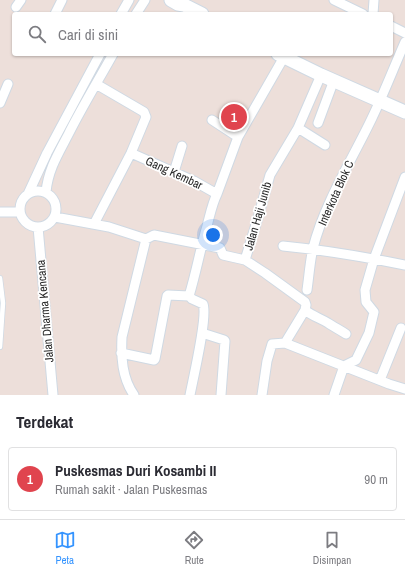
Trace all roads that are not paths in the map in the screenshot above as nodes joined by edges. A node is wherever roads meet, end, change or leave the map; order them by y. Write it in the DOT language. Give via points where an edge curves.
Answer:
graph roads {
  1 [pos="62,0"];
  2 [pos="129,0"];
  3 [pos="145,0"];
  4 [pos="171,0"];
  5 [pos="334,0"];
  6 [pos="374,0"];
  7 [pos="182,2"];
  8 [pos="56,12"];
  9 [pos="122,12"];
  10 [pos="137,12"];
  11 [pos="199,12"];
  12 [pos="359,12"];
  13 [pos="373,12"];
  14 [pos="393,27"];
  15 [pos="405,33"];
  16 [pos="405,42"];
  17 [pos="99,56"];
  18 [pos="112,56"];
  19 [pos="281,56"];
  20 [pos="321,75"];
  21 [pos="334,80"];
  22 [pos="8,84"];
  23 [pos="96,84"];
  24 [pos="380,100"];
  25 [pos="0,103"];
  26 [pos="405,112"];
  27 [pos="212,120"];
  28 [pos="318,123"];
  29 [pos="298,128"];
  30 [pos="238,137"];
  31 [pos="182,146"];
  32 [pos="325,146"];
  33 [pos="131,153"];
  34 [pos="174,172"];
  35 [pos="405,177"];
  36 [pos="46,192"];
  37 [pos="28,194"];
  38 [pos="218,194"];
  39 [pos="0,212"];
  40 [pos="20,212"];
  41 [pos="55,217"];
  42 [pos="94,224"];
  43 [pos="38,227"];
  44 [pos="146,239"];
  45 [pos="202,245"];
  46 [pos="283,246"];
  47 [pos="313,249"];
  48 [pos="374,259"];
  49 [pos="245,260"];
  50 [pos="405,265"];
  51 [pos="0,278"];
  52 [pos="307,290"];
  53 [pos="189,296"];
  54 [pos="304,310"];
  55 [pos="401,328"];
  56 [pos="202,333"];
  57 [pos="346,334"];
  58 [pos="285,344"];
  59 [pos="0,347"];
  60 [pos="121,353"];
  61 [pos="344,366"];
  62 [pos="380,380"];
  63 [pos="405,389"];
  64 [pos="52,395"];
  65 [pos="134,395"];
  66 [pos="190,395"];
  67 [pos="223,395"];
  68 [pos="262,395"];
  69 [pos="334,395"];
  1 -- 8 [label="street"];
  2 -- 9 [label="street"];
  3 -- 10 [label="street"];
  4 -- 7 [label="main road" via="178,4"];
  5 -- 12 [label="street"];
  6 -- 13 [label="street"];
  7 -- 11 [label="main road"];
  14 -- 15 [label="street"];
  16 -- 24 [label="street, Interkota Blok C"];
  17 -- 37 [label="street"];
  18 -- 23 [label="street"];
  19 -- 20 [label="main road"];
  19 -- 30 [label="street"];
  20 -- 21 [label="main road"];
  20 -- 29 [label="street, Jalan Haji Junib"];
  21 -- 24 [label="main road"];
  21 -- 28 [label="street"];
  22 -- 25 [label="street"];
  23 -- 33 [label="street" via="146,114"];
  23 -- 36 [label="street" via="52,166"];
  24 -- 26 [label="main road"];
  24 -- 47 [label="street, Interkota Blok C" via="326,212"];
  27 -- 30 [label="street"];
  29 -- 32 [label="street"];
  29 -- 49 [label="street, Jalan Haji Junib" via="270,175"];
  30 -- 38 [label="street"];
  31 -- 34 [label="street"];
  33 -- 34 [label="street, Gang Kembar"];
  33 -- 42 [label="street"];
  34 -- 38 [label="street, Gang Kembar"];
  35 -- 48 [label="street"];
  36 -- 37 [label="street" via="37,190"];
  36 -- 41 [label="street" via="53,197 56,205"];
  37 -- 40 [label="street" via="21,202"];
  38 -- 45 [label="street"];
  39 -- 40 [label="street"];
  40 -- 43 [label="street" via="23,220"];
  41 -- 42 [label="street"];
  41 -- 43 [label="street" via="50,224"];
  42 -- 44 [label="street"];
  43 -- 64 [label="street, Jalan Dharma Kencana"];
  44 -- 45 [label="street" via="154,236"];
  44 -- 60 [label="street" via="122,337"];
  45 -- 49 [label="street" via="220,248 223,255"];
  45 -- 53 [label="street"];
  46 -- 47 [label="street"];
  47 -- 48 [label="street"];
  47 -- 52 [label="street, Interkota Blok C"];
  48 -- 50 [label="street"];
  48 -- 61 [label="street" via="364,293 366,302 374,312 369,333 356,360"];
  49 -- 54 [label="street, Jalan Haji Junib" via="305,302"];
  51 -- 59 [label="lane" via="3,303"];
  53 -- 56 [label="street" via="203,304"];
  53 -- 60 [label="street" via="167,296 154,360"];
  54 -- 57 [label="street"];
  54 -- 58 [label="street"];
  55 -- 62 [label="street"];
  56 -- 66 [label="street"];
  56 -- 67 [label="street" via="225,341"];
  58 -- 61 [label="street"];
  58 -- 68 [label="street" via="272,344"];
  60 -- 65 [label="street" via="124,372"];
  61 -- 62 [label="street"];
  61 -- 69 [label="street"];
  62 -- 63 [label="street"];
}
